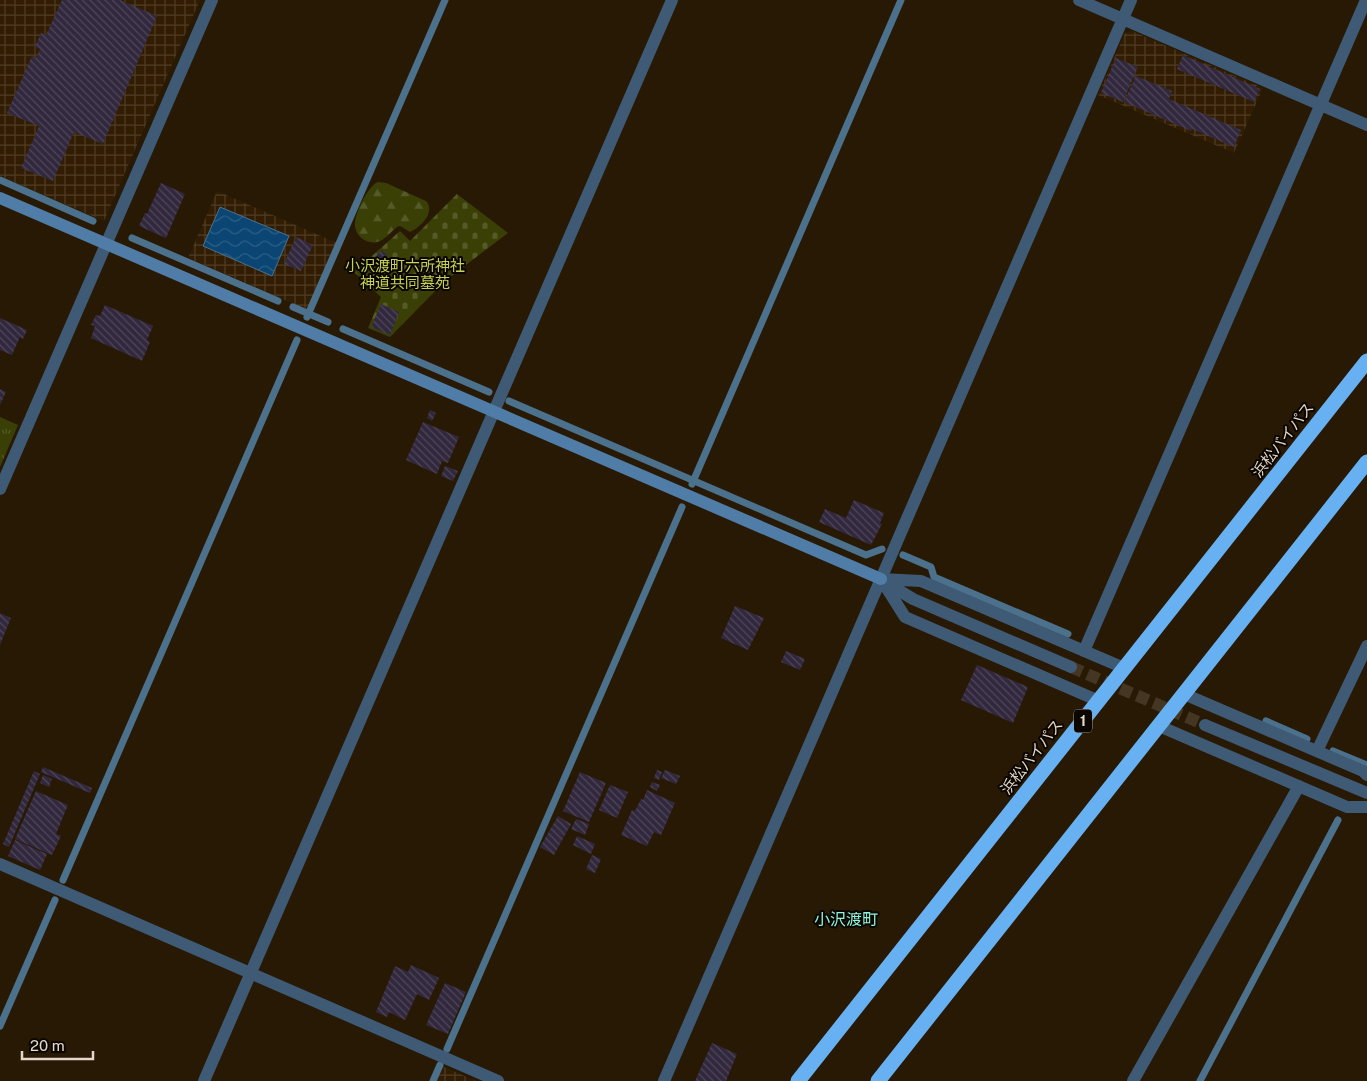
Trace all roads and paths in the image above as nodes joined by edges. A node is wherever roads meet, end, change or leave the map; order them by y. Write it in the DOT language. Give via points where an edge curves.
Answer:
graph roads {
  1 [pos="212,0"];
  2 [pos="672,0"];
  3 [pos="1079,0"];
  4 [pos="1132,0"];
  5 [pos="1366,0"];
  6 [pos="1123,19"];
  7 [pos="1321,105"];
  8 [pos="1367,125"];
  9 [pos="0,198"];
  10 [pos="106,244"];
  11 [pos="1367,361"];
  12 [pos="494,412"];
  13 [pos="1367,462"];
  14 [pos="0,489"];
  15 [pos="881,579"];
  16 [pos="1367,646"];
  17 [pos="1084,651"];
  18 [pos="1071,667"];
  19 [pos="1124,668"];
  20 [pos="1184,694"];
  21 [pos="1099,701"];
  22 [pos="1205,725"];
  23 [pos="1159,726"];
  24 [pos="1317,752"];
  25 [pos="1367,775"];
  26 [pos="1299,786"];
  27 [pos="1367,793"];
  28 [pos="1367,807"];
  29 [pos="0,864"];
  30 [pos="251,974"];
  31 [pos="204,1081"];
  32 [pos="498,1081"];
  33 [pos="664,1081"];
  34 [pos="798,1081"];
  35 [pos="878,1081"];
  36 [pos="1133,1081"];
  1 -- 10 [label="street"];
  2 -- 12 [label="street"];
  3 -- 6 [label="street"];
  4 -- 6 [label="street"];
  5 -- 7 [label="street"];
  6 -- 7 [label="street"];
  6 -- 15 [label="street"];
  7 -- 8 [label="street"];
  7 -- 17 [label="street"];
  9 -- 10 [label="street"];
  10 -- 12 [label="street"];
  10 -- 14 [label="street"];
  11 -- 19 [label="highway, 浜松バイパス / 1"];
  12 -- 15 [label="street"];
  12 -- 30 [label="street"];
  13 -- 20 [label="highway"];
  15 -- 17 [label="street" via="921,581"];
  15 -- 18 [label="street" via="913,599"];
  15 -- 21 [label="street" via="906,617"];
  15 -- 33 [label="street"];
  16 -- 24 [label="street"];
  17 -- 19 [label="street"];
  19 -- 21 [label="highway, 浜松バイパス / 1"];
  20 -- 23 [label="highway"];
  20 -- 24 [label="street"];
  21 -- 34 [label="highway, 浜松バイパス / 1"];
  22 -- 27 [label="street"];
  23 -- 26 [label="street"];
  23 -- 35 [label="highway"];
  24 -- 25 [label="street"];
  26 -- 28 [label="street" via="1347,807"];
  26 -- 36 [label="street"];
  29 -- 30 [label="street"];
  30 -- 31 [label="street"];
  30 -- 32 [label="street"];
}
